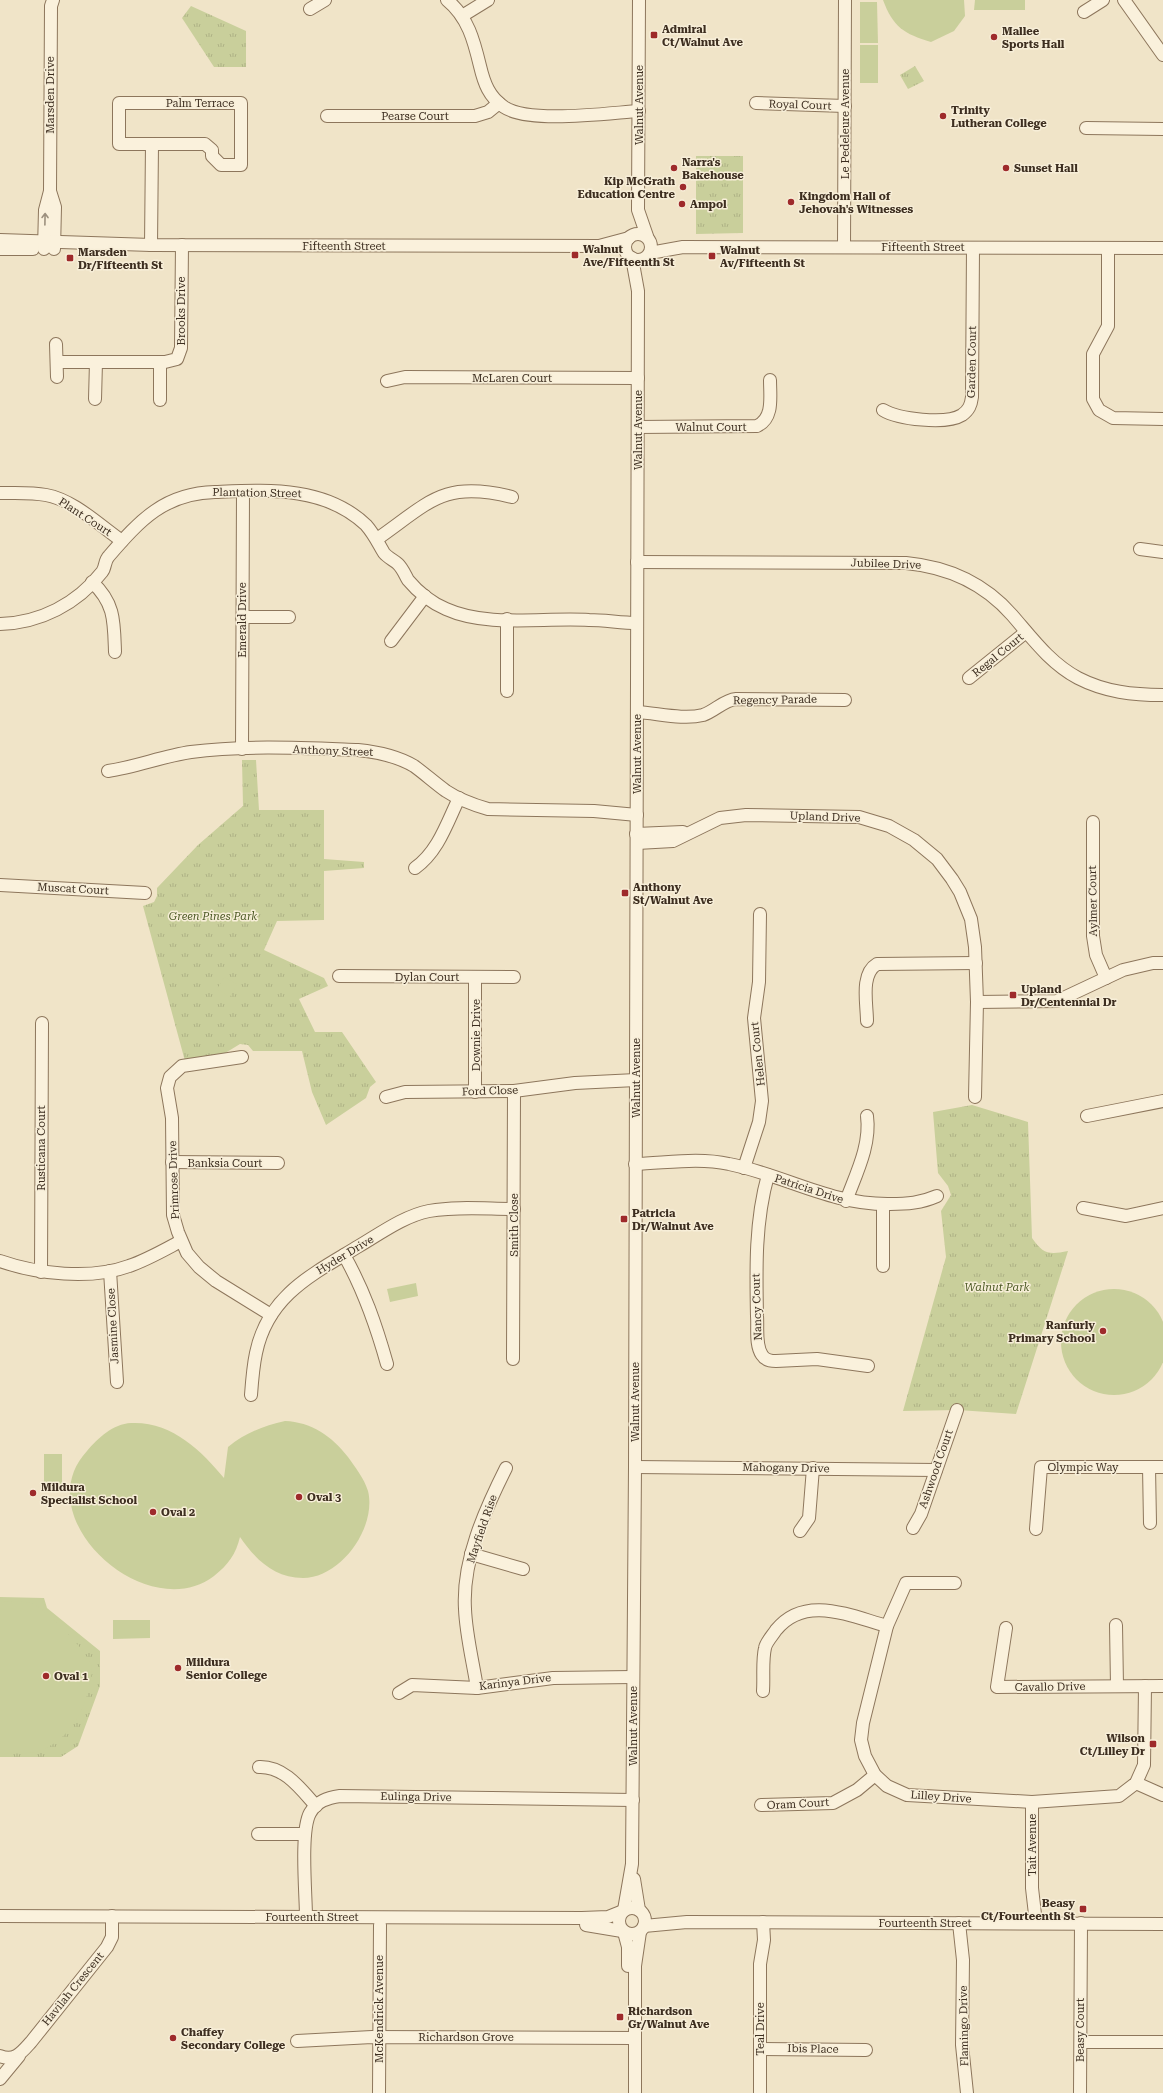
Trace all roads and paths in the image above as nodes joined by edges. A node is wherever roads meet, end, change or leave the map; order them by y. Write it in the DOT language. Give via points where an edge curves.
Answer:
graph roads {
  1 [pos="53,0"];
  2 [pos="325,0"];
  3 [pos="447,0"];
  4 [pos="488,0"];
  5 [pos="639,0"];
  6 [pos="845,0"];
  7 [pos="1102,0"];
  8 [pos="1124,0"];
  9 [pos="310,9"];
  10 [pos="1084,12"];
  11 [pos="462,16"];
  12 [pos="1162,53"];
  13 [pos="499,103"];
  14 [pos="756,103"];
  15 [pos="845,106"];
  16 [pos="639,114"];
  17 [pos="327,116"];
  18 [pos="1086,128"];
  19 [pos="1163,129"];
  20 [pos="152,144"];
  21 [pos="638,210"];
  22 [pos="630,237"];
  23 [pos="648,237"];
  24 [pos="0,240"];
  25 [pos="49,245"];
  26 [pos="151,245"];
  27 [pos="182,245"];
  28 [pos="599,246"];
  29 [pos="683,247"];
  30 [pos="844,247"];
  31 [pos="972,248"];
  32 [pos="1108,248"];
  33 [pos="1163,248"];
  34 [pos="0,249"];
  35 [pos="648,256"];
  36 [pos="630,257"];
  37 [pos="638,292"];
  38 [pos="56,344"];
  39 [pos="57,362"];
  40 [pos="96,362"];
  41 [pos="160,362"];
  42 [pos="57,377"];
  43 [pos="638,378"];
  44 [pos="387,380"];
  45 [pos="770,380"];
  46 [pos="95,399"];
  47 [pos="160,400"];
  48 [pos="883,410"];
  49 [pos="1163,419"];
  50 [pos="638,427"];
  51 [pos="243,492"];
  52 [pos="0,493"];
  53 [pos="512,498"];
  54 [pos="377,539"];
  55 [pos="122,541"];
  56 [pos="1140,549"];
  57 [pos="1163,552"];
  58 [pos="637,562"];
  59 [pos="92,582"];
  60 [pos="425,596"];
  61 [pos="242,617"];
  62 [pos="290,617"];
  63 [pos="507,619"];
  64 [pos="637,620"];
  65 [pos="0,624"];
  66 [pos="1026,632"];
  67 [pos="392,641"];
  68 [pos="114,652"];
  69 [pos="970,678"];
  70 [pos="507,691"];
  71 [pos="1163,695"];
  72 [pos="845,700"];
  73 [pos="637,715"];
  74 [pos="242,749"];
  75 [pos="108,771"];
  76 [pos="459,798"];
  77 [pos="637,811"];
  78 [pos="1093,822"];
  79 [pos="636,838"];
  80 [pos="415,868"];
  81 [pos="0,886"];
  82 [pos="145,893"];
  83 [pos="760,914"];
  84 [pos="976,963"];
  85 [pos="1163,963"];
  86 [pos="339,976"];
  87 [pos="476,977"];
  88 [pos="514,978"];
  89 [pos="1106,978"];
  90 [pos="977,1002"];
  91 [pos="867,1021"];
  92 [pos="42,1023"];
  93 [pos="242,1057"];
  94 [pos="636,1083"];
  95 [pos="514,1091"];
  96 [pos="476,1092"];
  97 [pos="386,1097"];
  98 [pos="975,1097"];
  99 [pos="1163,1101"];
  100 [pos="867,1116"];
  101 [pos="1087,1116"];
  102 [pos="635,1160"];
  103 [pos="172,1162"];
  104 [pos="278,1163"];
  105 [pos="744,1168"];
  106 [pos="768,1175"];
  107 [pos="937,1196"];
  108 [pos="846,1201"];
  109 [pos="883,1204"];
  110 [pos="1083,1208"];
  111 [pos="1163,1208"];
  112 [pos="514,1209"];
  113 [pos="181,1241"];
  114 [pos="344,1256"];
  115 [pos="0,1261"];
  116 [pos="883,1266"];
  117 [pos="110,1271"];
  118 [pos="41,1272"];
  119 [pos="271,1315"];
  120 [pos="513,1359"];
  121 [pos="386,1364"];
  122 [pos="868,1366"];
  123 [pos="117,1382"];
  124 [pos="251,1395"];
  125 [pos="958,1410"];
  126 [pos="635,1467"];
  127 [pos="1149,1467"];
  128 [pos="1163,1467"];
  129 [pos="506,1468"];
  130 [pos="813,1468"];
  131 [pos="936,1470"];
  132 [pos="1150,1523"];
  133 [pos="913,1528"];
  134 [pos="1036,1528"];
  135 [pos="800,1531"];
  136 [pos="471,1554"];
  137 [pos="523,1569"];
  138 [pos="955,1584"];
  139 [pos="1116,1625"];
  140 [pos="887,1626"];
  141 [pos="1006,1628"];
  142 [pos="633,1677"];
  143 [pos="1117,1686"];
  144 [pos="1145,1686"];
  145 [pos="1163,1686"];
  146 [pos="477,1688"];
  147 [pos="763,1691"];
  148 [pos="399,1693"];
  149 [pos="258,1767"];
  150 [pos="875,1775"];
  151 [pos="1136,1784"];
  152 [pos="1163,1795"];
  153 [pos="633,1800"];
  154 [pos="1032,1802"];
  155 [pos="761,1805"];
  156 [pos="316,1806"];
  157 [pos="258,1834"];
  158 [pos="305,1834"];
  159 [pos="632,1864"];
  160 [pos="624,1911"];
  161 [pos="0,1916"];
  162 [pos="306,1917"];
  163 [pos="112,1920"];
  164 [pos="642,1921"];
  165 [pos="760,1922"];
  166 [pos="0,1923"];
  167 [pos="963,1923"];
  168 [pos="1033,1923"];
  169 [pos="1078,1923"];
  170 [pos="1163,1924"];
  171 [pos="380,1925"];
  172 [pos="623,1931"];
  173 [pos="379,2037"];
  174 [pos="632,2038"];
  175 [pos="296,2041"];
  176 [pos="1081,2042"];
  177 [pos="1163,2042"];
  178 [pos="760,2048"];
  179 [pos="866,2050"];
  180 [pos="0,2056"];
  181 [pos="19,2056"];
  182 [pos="0,2079"];
  183 [pos="379,2093"];
  184 [pos="628,2093"];
  185 [pos="635,2093"];
  186 [pos="760,2093"];
  187 [pos="967,2093"];
  188 [pos="1080,2093"];
  1 -- 25 [label="street, Marsden Drive" via="50,191 45,210"];
  2 -- 9 [label="street"];
  3 -- 11 [label="street"];
  4 -- 11 [label="street"];
  5 -- 16 [label="street, Walnut Avenue"];
  6 -- 15 [label="street, Le Pedeleure Avenue"];
  7 -- 10 [label="street"];
  8 -- 12 [label="street"];
  11 -- 13 [label="street" via="474,41 486,87"];
  13 -- 16 [label="street" via="514,112 525,114 597,115 615,118"];
  13 -- 17 [label="street, Pearse Court" via="488,112 475,116"];
  14 -- 15 [label="street, Royal Court"];
  15 -- 30 [label="street, Le Pedeleure Avenue"];
  16 -- 21 [label="street, Walnut Avenue"];
  18 -- 19 [label="street"];
  20 -- 20 [label="street, Palm Terrace" via="205,144 221,165 241,165 241,103 119,103 119,144"];
  20 -- 26 [label="street"];
  21 -- 22 [label="street, Walnut Avenue"];
  21 -- 23 [label="street, Walnut Avenue"];
  22 -- 23 [label="street" via="639,234"];
  22 -- 28 [label="street, Fifteenth Street"];
  22 -- 36 [label="street" via="625,249"];
  23 -- 29 [label="street, Fifteenth Street"];
  23 -- 35 [label="street" via="652,245"];
  24 -- 25 [label="street, Fifteenth Street"];
  25 -- 26 [label="street, Fifteenth Street"];
  25 -- 34 [label="street, Fifteenth Street"];
  26 -- 27 [label="street, Fifteenth Street"];
  27 -- 28 [label="street, Fifteenth Street"];
  27 -- 41 [label="street, Brooks Drive" via="181,353 174,361"];
  28 -- 36 [label="street, Fifteenth Street"];
  29 -- 30 [label="street, Fifteenth Street"];
  29 -- 35 [label="street, Fifteenth Street"];
  30 -- 31 [label="street, Fifteenth Street"];
  31 -- 32 [label="street, Fifteenth Street"];
  31 -- 48 [label="street, Garden Court" via="970,408 961,416 950,419 898,418"];
  32 -- 33 [label="street, Fifteenth Street"];
  32 -- 49 [label="street" via="1108,322 1105,333 1094,348 1093,399 1100,410 1113,418"];
  35 -- 36 [label="street" via="638,260"];
  35 -- 37 [label="street, Walnut Avenue"];
  36 -- 37 [label="street, Walnut Avenue"];
  37 -- 43 [label="street, Walnut Avenue"];
  38 -- 39 [label="street"];
  39 -- 40 [label="street, Brooks Drive"];
  39 -- 42 [label="street"];
  40 -- 41 [label="street, Brooks Drive"];
  40 -- 46 [label="street"];
  41 -- 47 [label="street"];
  43 -- 44 [label="street, McLaren Court" via="405,377"];
  43 -- 50 [label="street, Walnut Avenue"];
  45 -- 50 [label="street, Walnut Court" via="769,412 765,421 757,426"];
  50 -- 58 [label="street, Walnut Avenue"];
  51 -- 54 [label="street, Plantation Street" via="297,492 319,497 349,512"];
  51 -- 55 [label="street, Plantation Street" via="200,493 175,499 148,514"];
  51 -- 61 [label="street, Emerald Drive"];
  52 -- 55 [label="street, Plant Court" via="34,493 56,497"];
  53 -- 54 [label="street" via="481,491 450,493 430,502"];
  54 -- 60 [label="street, Plantation Street" via="384,552 398,564 410,582"];
  55 -- 59 [label="street, Plantation Street" via="108,556 103,571"];
  56 -- 57 [label="street"];
  58 -- 64 [label="street, Walnut Avenue"];
  58 -- 66 [label="street, Jubilee Drive" via="906,563 935,567 966,579 989,592"];
  59 -- 65 [label="street, Plantation Street" via="76,598 46,615"];
  59 -- 68 [label="street" via="110,605 114,625"];
  60 -- 63 [label="street, Plantation Street" via="446,609 463,615"];
  60 -- 67 [label="street"];
  61 -- 62 [label="street"];
  61 -- 74 [label="street, Emerald Drive"];
  63 -- 64 [label="street, Plantation Street"];
  63 -- 70 [label="street"];
  64 -- 73 [label="street, Walnut Avenue"];
  66 -- 69 [label="street, Regal Court"];
  66 -- 71 [label="street, Jubilee Drive" via="1050,658 1088,683 1121,693"];
  72 -- 73 [label="street, Regency Parade" via="736,699 727,701 709,713 697,716"];
  73 -- 77 [label="street, Walnut Avenue"];
  74 -- 75 [label="street, Anthony Street" via="189,753"];
  74 -- 76 [label="street, Anthony Street" via="348,749 389,755 414,766"];
  76 -- 77 [label="street, Anthony Street" via="475,805 500,810"];
  76 -- 80 [label="street" via="434,849 423,863"];
  77 -- 79 [label="street, Walnut Avenue"];
  78 -- 89 [label="street, Aylmer Court" via="1093,936 1096,955"];
  79 -- 84 [label="street, Upland Drive" via="696,829 720,818 733,816 859,817 896,829 925,848 952,878 971,919"];
  79 -- 94 [label="street, Walnut Avenue"];
  81 -- 82 [label="street, Muscat Court"];
  83 -- 105 [label="street, Helen Court" via="759,982 754,1018 762,1101 759,1122"];
  84 -- 90 [label="street, Upland Drive"];
  84 -- 91 [label="street" via="877,964 870,970 867,978"];
  85 -- 89 [label="street" via="1123,970"];
  86 -- 87 [label="street, Dylan Court"];
  87 -- 88 [label="street, Dylan Court"];
  87 -- 96 [label="street, Downie Drive"];
  89 -- 90 [label="street" via="1057,1000"];
  90 -- 98 [label="street, Upland Drive"];
  92 -- 118 [label="street, Rusticana Court"];
  93 -- 103 [label="street, Primrose Drive" via="182,1066 173,1072 167,1088 172,1118"];
  94 -- 95 [label="street, Ford Close" via="575,1083"];
  94 -- 102 [label="street, Walnut Avenue"];
  95 -- 96 [label="street, Ford Close"];
  95 -- 112 [label="street, Smith Close"];
  96 -- 97 [label="street, Ford Close" via="404,1092"];
  99 -- 101 [label="street"];
  100 -- 108 [label="street" via="866,1143"];
  102 -- 105 [label="street, Patricia Drive" via="716,1162"];
  102 -- 126 [label="street, Walnut Avenue"];
  103 -- 104 [label="street, Banksia Court"];
  103 -- 113 [label="street, Primrose Drive" via="173,1215"];
  105 -- 106 [label="street, Patricia Drive"];
  106 -- 108 [label="street, Patricia Drive"];
  106 -- 122 [label="street, Nancy Court" via="756,1262 758,1343 762,1356 776,1361 817,1359"];
  107 -- 109 [label="street, Patricia Drive" via="914,1203"];
  108 -- 109 [label="street, Patricia Drive"];
  109 -- 116 [label="street"];
  110 -- 111 [label="street" via="1126,1216"];
  112 -- 114 [label="street, Hyder Drive" via="439,1210 418,1214 395,1224"];
  112 -- 120 [label="street, Smith Close"];
  113 -- 117 [label="street" via="129,1266"];
  113 -- 119 [label="street, Primrose Drive" via="193,1261 206,1274"];
  114 -- 119 [label="street, Hyder Drive" via="296,1286"];
  114 -- 121 [label="street" via="374,1316"];
  115 -- 118 [label="street"];
  117 -- 118 [label="street"];
  117 -- 123 [label="street, Jasmine Close"];
  119 -- 124 [label="street, Hyder Drive" via="256,1353"];
  125 -- 131 [label="street, Ashwood Court"];
  126 -- 130 [label="street, Mahogany Drive"];
  126 -- 142 [label="street, Walnut Avenue"];
  127 -- 128 [label="street, Olympic Way"];
  127 -- 132 [label="street"];
  127 -- 134 [label="street, Olympic Way" via="1041,1467"];
  129 -- 136 [label="street, Mayfield Rise"];
  130 -- 131 [label="street, Mahogany Drive"];
  130 -- 135 [label="street" via="809,1518"];
  131 -- 133 [label="street, Ashwood Court" via="921,1514"];
  136 -- 137 [label="street"];
  136 -- 146 [label="street, Mayfield Rise" via="464,1608"];
  138 -- 140 [label="street, Lilley Drive" via="906,1583"];
  139 -- 143 [label="street"];
  140 -- 147 [label="street" via="825,1610 812,1609 796,1613 783,1622 765,1647"];
  140 -- 150 [label="street, Lilley Drive" via="861,1740 865,1756"];
  141 -- 143 [label="street, Cavallo Drive" via="997,1687"];
  142 -- 146 [label="street, Karinya Drive" via="553,1678"];
  142 -- 153 [label="street, Walnut Avenue"];
  143 -- 144 [label="street, Cavallo Drive"];
  144 -- 145 [label="street, Cavallo Drive"];
  144 -- 151 [label="street" via="1144,1765"];
  146 -- 148 [label="street, Karinya Drive" via="412,1685"];
  149 -- 156 [label="street" via="269,1767 285,1774"];
  150 -- 154 [label="street, Lilley Drive" via="887,1786 907,1795"];
  150 -- 155 [label="street, Oram Court" via="857,1790 834,1803"];
  151 -- 152 [label="street"];
  151 -- 154 [label="street, Lilley Drive" via="1119,1796"];
  153 -- 156 [label="street, Eulinga Drive" via="340,1796 324,1799"];
  153 -- 159 [label="street, Walnut Avenue"];
  154 -- 168 [label="street, Tait Avenue" via="1032,1888 1029,1906"];
  156 -- 158 [label="street" via="309,1814"];
  157 -- 158 [label="street"];
  158 -- 162 [label="street"];
  159 -- 160 [label="street, Walnut Avenue"];
  159 -- 164 [label="street, Walnut Avenue"];
  160 -- 162 [label="street, Fourteenth Street" via="608,1917 582,1918"];
  160 -- 164 [label="street" via="632,1908"];
  160 -- 172 [label="street" via="619,1919"];
  161 -- 163 [label="street, Fourteenth Street"];
  162 -- 163 [label="street, Fourteenth Street"];
  163 -- 166 [label="street, Fourteenth Street"];
  163 -- 171 [label="street, Fourteenth Street"];
  163 -- 181 [label="street, Havilah Crescent" via="112,1937 107,1947"];
  164 -- 165 [label="street, Fourteenth Street"];
  164 -- 172 [label="street" via="632,1935"];
  164 -- 174 [label="street, Walnut Avenue" via="636,1954"];
  165 -- 167 [label="street, Fourteenth Street"];
  165 -- 178 [label="street, Teal Drive"];
  167 -- 168 [label="street, Fourteenth Street"];
  167 -- 187 [label="street, Flamingo Drive" via="962,2045"];
  168 -- 169 [label="street, Fourteenth Street"];
  169 -- 170 [label="street, Fourteenth Street"];
  169 -- 176 [label="street, Beasy Court"];
  171 -- 172 [label="street, Fourteenth Street" via="590,1925"];
  171 -- 173 [label="street, McKendrick Avenue"];
  172 -- 174 [label="street, Walnut Avenue" via="628,1947"];
  173 -- 174 [label="street, Richardson Grove"];
  173 -- 175 [label="street, Richardson Grove"];
  173 -- 183 [label="street, McKendrick Avenue"];
  174 -- 184 [label="street, Walnut Avenue"];
  174 -- 185 [label="street, Walnut Avenue"];
  176 -- 177 [label="street"];
  176 -- 188 [label="street, Beasy Court"];
  178 -- 179 [label="street, Ibis Place"];
  178 -- 186 [label="street, Teal Drive"];
  180 -- 181 [label="street"];
  181 -- 182 [label="street, Havilah Crescent"];
}
